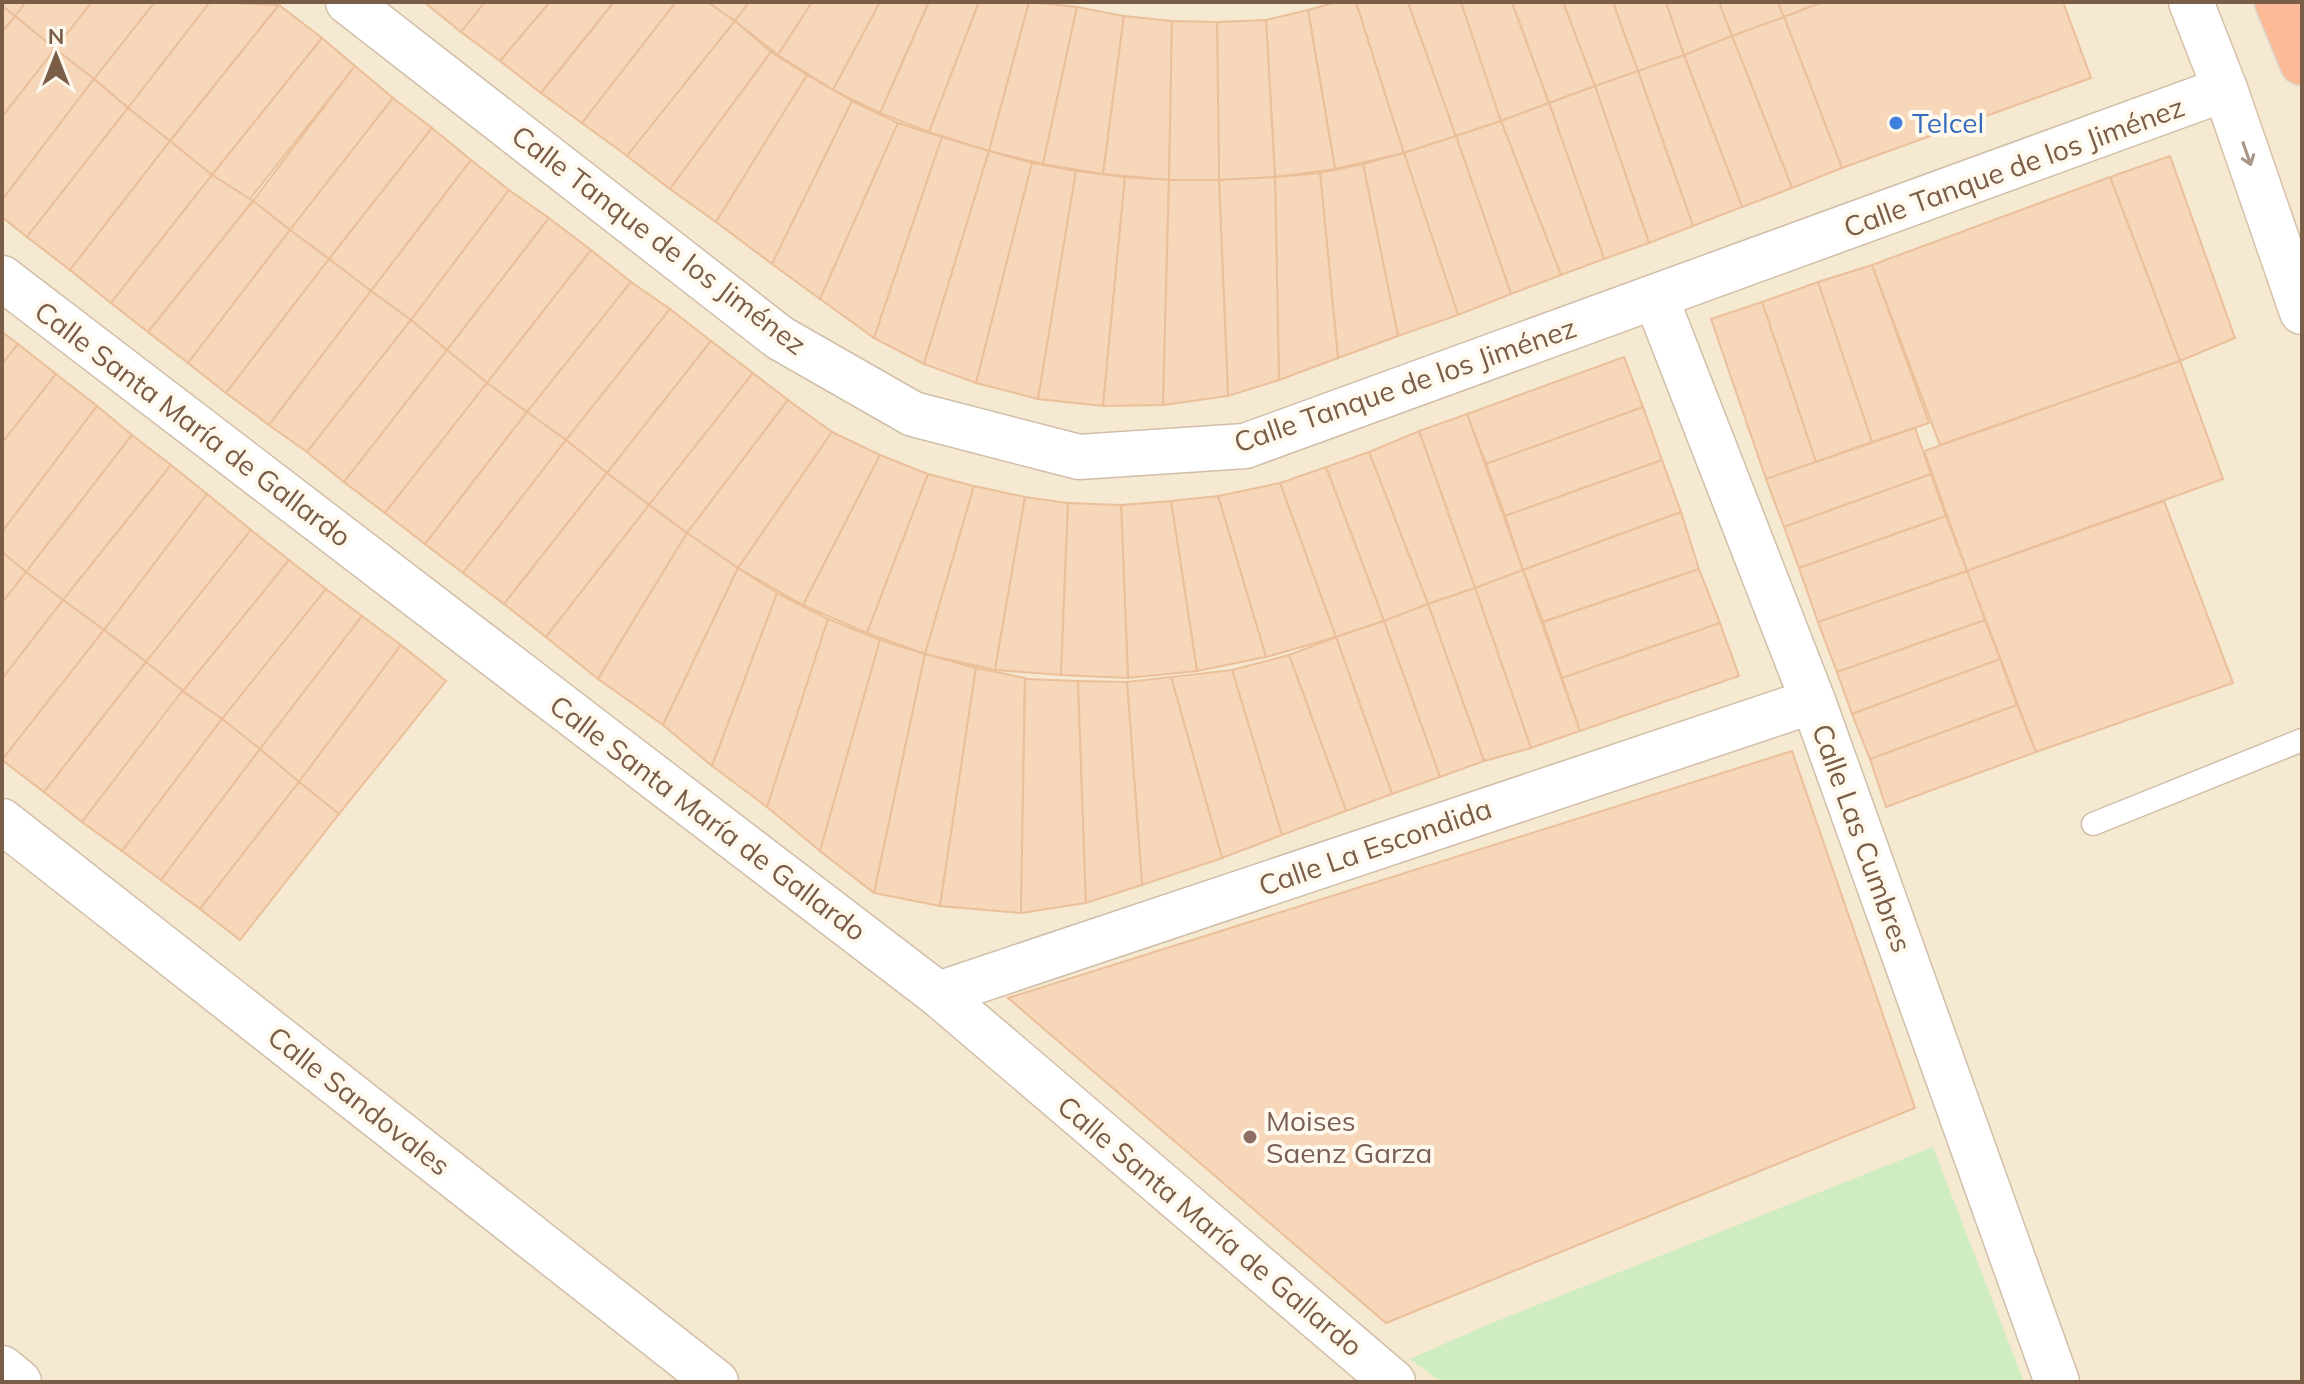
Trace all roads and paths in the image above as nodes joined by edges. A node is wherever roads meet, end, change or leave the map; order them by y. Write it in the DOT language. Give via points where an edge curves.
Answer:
graph roads {
  1 [pos="348,2"];
  2 [pos="2191,2"];
  3 [pos="2277,2"];
  4 [pos="2302,63"];
  5 [pos="2225,89"];
  6 [pos="2,278"];
  7 [pos="1656,298"];
  8 [pos="2302,312"];
  9 [pos="1813,701"];
  10 [pos="2302,740"];
  11 [pos="2,821"];
  12 [pos="2093,824"];
  13 [pos="938,994"];
  14 [pos="2,1368"];
  15 [pos="19,1382"];
  16 [pos="716,1382"];
  17 [pos="1393,1382"];
  18 [pos="2057,1382"];
  1 -- 7 [label="street, Calle Tanque de los Jiménez" via="780,338 913,414 1079,457 1245,446"];
  2 -- 5 [label="street"];
  3 -- 4 [label="highway"];
  5 -- 7 [label="street, Calle Tanque de los Jiménez"];
  5 -- 8 [label="street, one-way"];
  6 -- 13 [label="street, Calle Santa María de Gallardo"];
  7 -- 9 [label="street, Calle Las Cumbres"];
  9 -- 13 [label="street, Calle La Escondida"];
  9 -- 18 [label="street, Calle Las Cumbres"];
  10 -- 12 [label="lane"];
  11 -- 16 [label="street, Calle Sandovales"];
  13 -- 17 [label="street, Calle Santa María de Gallardo"];
  14 -- 15 [label="street"];
}
